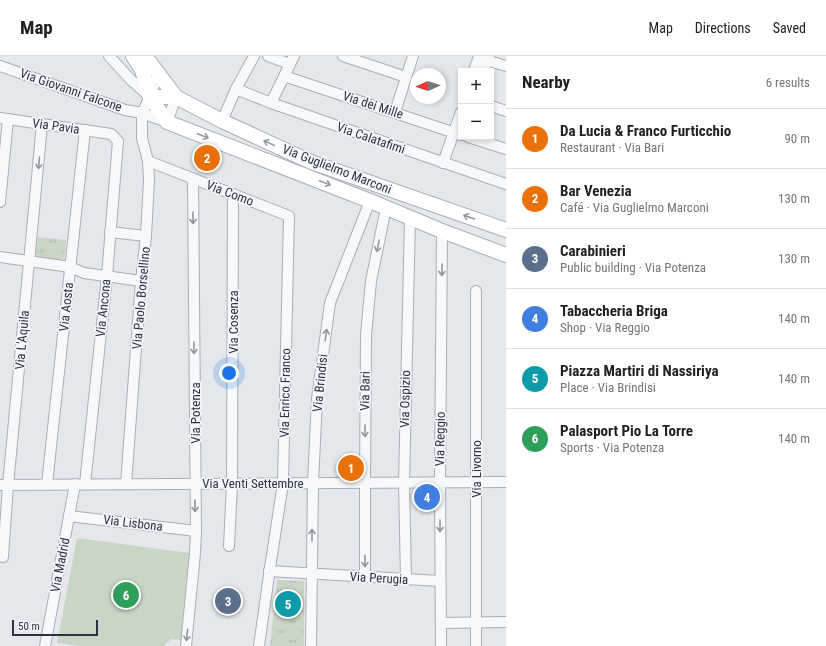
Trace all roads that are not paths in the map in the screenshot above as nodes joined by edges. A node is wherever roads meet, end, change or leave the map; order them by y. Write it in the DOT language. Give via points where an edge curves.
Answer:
graph roads {
  1 [pos="109,56"];
  2 [pos="133,56"];
  3 [pos="254,56"];
  4 [pos="268,56"];
  5 [pos="343,56"];
  6 [pos="413,56"];
  7 [pos="484,58"];
  8 [pos="292,60"];
  9 [pos="146,63"];
  10 [pos="0,66"];
  11 [pos="506,66"];
  12 [pos="476,68"];
  13 [pos="158,74"];
  14 [pos="284,76"];
  15 [pos="406,77"];
  16 [pos="131,80"];
  17 [pos="236,89"];
  18 [pos="176,96"];
  19 [pos="150,97"];
  20 [pos="271,103"];
  21 [pos="494,107"];
  22 [pos="506,111"];
  23 [pos="395,112"];
  24 [pos="142,113"];
  25 [pos="4,119"];
  26 [pos="222,121"];
  27 [pos="167,122"];
  28 [pos="42,124"];
  29 [pos="85,130"];
  30 [pos="111,134"];
  31 [pos="458,134"];
  32 [pos="478,140"];
  33 [pos="506,149"];
  34 [pos="148,162"];
  35 [pos="443,163"];
  36 [pos="193,179"];
  37 [pos="506,184"];
  38 [pos="233,194"];
  39 [pos="370,201"];
  40 [pos="0,202"];
  41 [pos="386,208"];
  42 [pos="289,216"];
  43 [pos="410,218"];
  44 [pos="506,230"];
  45 [pos="442,231"];
  46 [pos="110,232"];
  47 [pos="146,236"];
  48 [pos="506,255"];
  49 [pos="0,256"];
  50 [pos="30,261"];
  51 [pos="70,267"];
  52 [pos="106,276"];
  53 [pos="142,281"];
  54 [pos="476,291"];
  55 [pos="476,482"];
  56 [pos="506,482"];
  57 [pos="283,483"];
  58 [pos="313,483"];
  59 [pos="365,483"];
  60 [pos="404,483"];
  61 [pos="440,483"];
  62 [pos="47,484"];
  63 [pos="75,484"];
  64 [pos="85,484"];
  65 [pos="126,484"];
  66 [pos="195,484"];
  67 [pos="232,484"];
  68 [pos="4,485"];
  69 [pos="69,516"];
  70 [pos="196,531"];
  71 [pos="229,546"];
  72 [pos="4,556"];
  73 [pos="269,570"];
  74 [pos="315,574"];
  75 [pos="365,577"];
  76 [pos="406,579"];
  77 [pos="440,581"];
  78 [pos="441,622"];
  79 [pos="476,622"];
  80 [pos="506,622"];
  81 [pos="45,646"];
  82 [pos="186,646"];
  83 [pos="259,646"];
  84 [pos="311,646"];
  85 [pos="441,646"];
  86 [pos="476,646"];
  1 -- 16 [label="street"];
  2 -- 9 [label="street"];
  3 -- 17 [label="street"];
  4 -- 8 [label="street"];
  5 -- 15 [label="street"];
  6 -- 15 [label="street"];
  7 -- 11 [label="street"];
  7 -- 12 [label="street"];
  8 -- 14 [label="street"];
  9 -- 13 [label="street"];
  9 -- 16 [label="street"];
  9 -- 19 [label="street"];
  10 -- 24 [label="street, Via Giovanni Falcone" via="125,110"];
  13 -- 18 [label="street"];
  13 -- 19 [label="street"];
  14 -- 20 [label="street"];
  14 -- 23 [label="street, Via dei Mille"];
  15 -- 23 [label="street"];
  16 -- 19 [label="street"];
  17 -- 20 [label="street, Via Calatafimi"];
  17 -- 26 [label="street"];
  18 -- 19 [label="street"];
  18 -- 26 [label="street, Via Guglielmo Marconi"];
  18 -- 27 [label="street"];
  19 -- 24 [label="street"];
  19 -- 27 [label="street"];
  20 -- 35 [label="street, Via Calatafimi"];
  21 -- 22 [label="street"];
  23 -- 31 [label="street, Via dei Mille"];
  24 -- 27 [label="street, Via Giovanni Falcone"];
  24 -- 34 [label="street, Via Paolo Borsellino" via="142,138"];
  25 -- 28 [label="street, Via Pavia"];
  25 -- 40 [label="street"];
  44 -- 26 [label="street, Via Guglielmo Marconi, one-way" via="311,162"];
  27 -- 39 [label="street, Via Guglielmo Marconi, one-way"];
  28 -- 29 [label="street, Via Pavia"];
  28 -- 50 [label="street, Via L'Aquila, one-way"];
  29 -- 30 [label="street, Via Pavia"];
  29 -- 51 [label="street, Via Aosta"];
  30 -- 46 [label="street, Via Ancona" via="118,141"];
  31 -- 35 [label="street"];
  32 -- 33 [label="street"];
  34 -- 36 [label="street, Via Como"];
  34 -- 47 [label="street, Via Paolo Borsellino"];
  35 -- 37 [label="street, Via Calatafimi"];
  36 -- 38 [label="street, Via Como"];
  36 -- 66 [label="street, Via Potenza, one-way"];
  38 -- 42 [label="street, Via Como"];
  38 -- 67 [label="street, Via Cosenza"];
  39 -- 41 [label="street, Via Guglielmo Marconi"];
  58 -- 39 [label="street, Via Brindisi, one-way" via="317,399 330,303"];
  41 -- 43 [label="street, Via Guglielmo Marconi"];
  41 -- 59 [label="street, Via Bari, one-way" via="371,281 366,335"];
  42 -- 57 [label="street, Via Enrico Franco"];
  43 -- 45 [label="street, Via Guglielmo Marconi"];
  43 -- 60 [label="street, Via Ospizio"];
  45 -- 48 [label="street, Via Guglielmo Marconi"];
  45 -- 61 [label="street, Via Reggio, one-way"];
  46 -- 47 [label="street"];
  46 -- 52 [label="street, Via Ancona"];
  47 -- 53 [label="street, Via Paolo Borsellino"];
  49 -- 50 [label="street"];
  50 -- 51 [label="street"];
  50 -- 68 [label="street, Via L'Aquila"];
  51 -- 52 [label="street" via="84,273"];
  51 -- 62 [label="street, Via Aosta"];
  52 -- 53 [label="street"];
  52 -- 64 [label="street, Via Ancona"];
  53 -- 65 [label="street, Via Paolo Borsellino"];
  54 -- 55 [label="street, Via Livorno"];
  55 -- 56 [label="street, Via Venti Settembre"];
  55 -- 61 [label="street, Via Venti Settembre"];
  55 -- 79 [label="street, Via Livorno"];
  57 -- 58 [label="street, Via Venti Settembre"];
  57 -- 67 [label="street, Via Venti Settembre"];
  57 -- 73 [label="street, Via Enrico Franco"];
  58 -- 59 [label="street, Via Venti Settembre"];
  74 -- 58 [label="street, Via Brindisi, one-way"];
  59 -- 60 [label="street, Via Venti Settembre"];
  59 -- 75 [label="street, Via Bari, one-way"];
  60 -- 61 [label="street, Via Venti Settembre"];
  60 -- 76 [label="street, Via Ospizio"];
  61 -- 77 [label="street, Via Reggio, one-way"];
  62 -- 63 [label="street, Via Venti Settembre"];
  62 -- 68 [label="street, Via Venti Settembre"];
  63 -- 64 [label="street, Via Venti Settembre"];
  63 -- 69 [label="street, Via Madrid"];
  64 -- 65 [label="street, Via Venti Settembre"];
  65 -- 66 [label="street, Via Venti Settembre"];
  66 -- 67 [label="street, Via Venti Settembre"];
  66 -- 70 [label="street, Via Potenza, one-way"];
  67 -- 71 [label="street, Via Cosenza"];
  68 -- 72 [label="street, Via L'Aquila"];
  69 -- 70 [label="street, Via Lisbona"];
  69 -- 81 [label="street, Via Madrid"];
  70 -- 82 [label="street, Via Potenza, one-way"];
  73 -- 74 [label="street, Via Perugia"];
  73 -- 83 [label="street, Via Enrico Franco"];
  74 -- 75 [label="street, Via Perugia"];
  74 -- 84 [label="street, Via Brindisi"];
  75 -- 76 [label="street, Via Perugia"];
  76 -- 77 [label="street, Via Perugia"];
  77 -- 78 [label="street, Via Reggio"];
  78 -- 79 [label="street"];
  78 -- 85 [label="street, Via Reggio"];
  79 -- 80 [label="street"];
  79 -- 86 [label="street, Via Livorno"];
}
